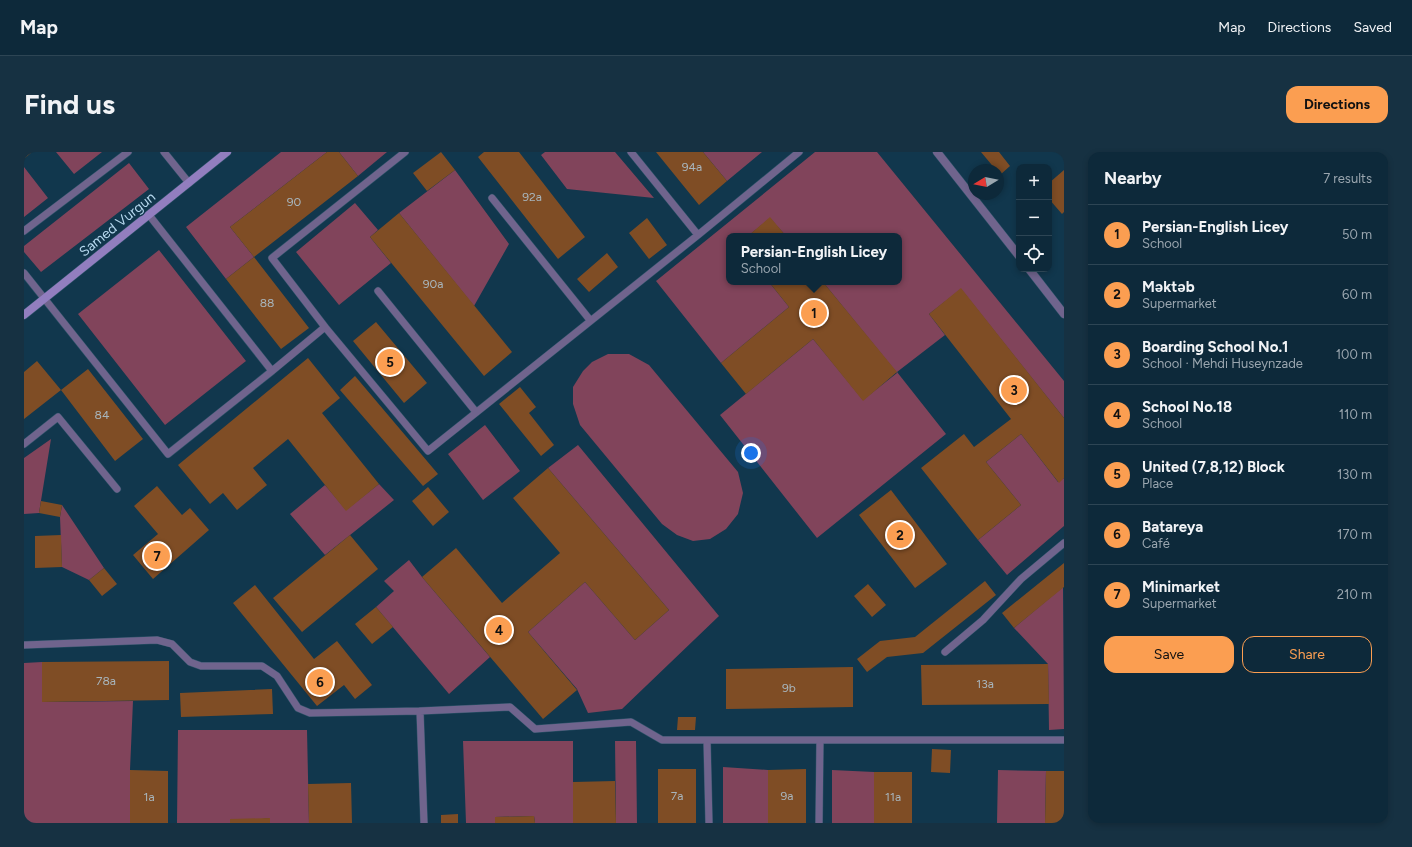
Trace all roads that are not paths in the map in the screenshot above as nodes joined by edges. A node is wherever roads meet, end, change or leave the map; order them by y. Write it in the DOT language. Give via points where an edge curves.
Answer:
graph roads {
  1 [pos="128,152"];
  2 [pos="164,152"];
  3 [pos="226,152"];
  4 [pos="405,152"];
  5 [pos="632,152"];
  6 [pos="798,152"];
  7 [pos="937,152"];
  8 [pos="189,183"];
  9 [pos="492,198"];
  10 [pos="148,215"];
  11 [pos="24,231"];
  12 [pos="698,235"];
  13 [pos="1016,252"];
  14 [pos="1031,272"];
  15 [pos="24,274"];
  16 [pos="378,291"];
  17 [pos="44,300"];
  18 [pos="1064,314"];
  19 [pos="24,315"];
  20 [pos="590,320"];
  21 [pos="326,327"];
  22 [pos="272,371"];
  23 [pos="476,412"];
  24 [pos="24,444"];
  25 [pos="117,489"];
  26 [pos="1064,543"];
  27 [pos="24,645"];
  28 [pos="944,652"];
  29 [pos="420,711"];
  30 [pos="707,740"];
  31 [pos="820,740"];
  32 [pos="1064,740"];
  33 [pos="424,823"];
  34 [pos="708,823"];
  35 [pos="819,823"];
  1 -- 11 [label="lane"];
  2 -- 8 [label="lane"];
  3 -- 8 [label="main road, Samed Vurgun"];
  4 -- 21 [label="lane" via="272,258"];
  5 -- 12 [label="lane"];
  6 -- 12 [label="lane"];
  7 -- 13 [label="street"];
  8 -- 10 [label="main road, Samed Vurgun"];
  9 -- 20 [label="lane"];
  10 -- 17 [label="main road, Samed Vurgun"];
  10 -- 22 [label="lane"];
  12 -- 20 [label="lane"];
  14 -- 18 [label="street"];
  15 -- 17 [label="lane"];
  16 -- 23 [label="lane"];
  17 -- 19 [label="main road, Samed Vurgun"];
  17 -- 22 [label="lane" via="168,454"];
  20 -- 23 [label="lane"];
  21 -- 22 [label="lane"];
  21 -- 23 [label="lane" via="428,451"];
  24 -- 25 [label="lane" via="58,417"];
  26 -- 28 [label="lane" via="1021,579 983,620"];
  27 -- 29 [label="lane" via="157,640 172,644 190,662 201,666 262,666 277,676 298,708 310,713"];
  29 -- 30 [label="lane" via="510,707 536,729 631,722 662,740"];
  29 -- 33 [label="lane"];
  30 -- 31 [label="lane"];
  30 -- 34 [label="lane"];
  31 -- 32 [label="lane"];
  31 -- 35 [label="lane"];
}
